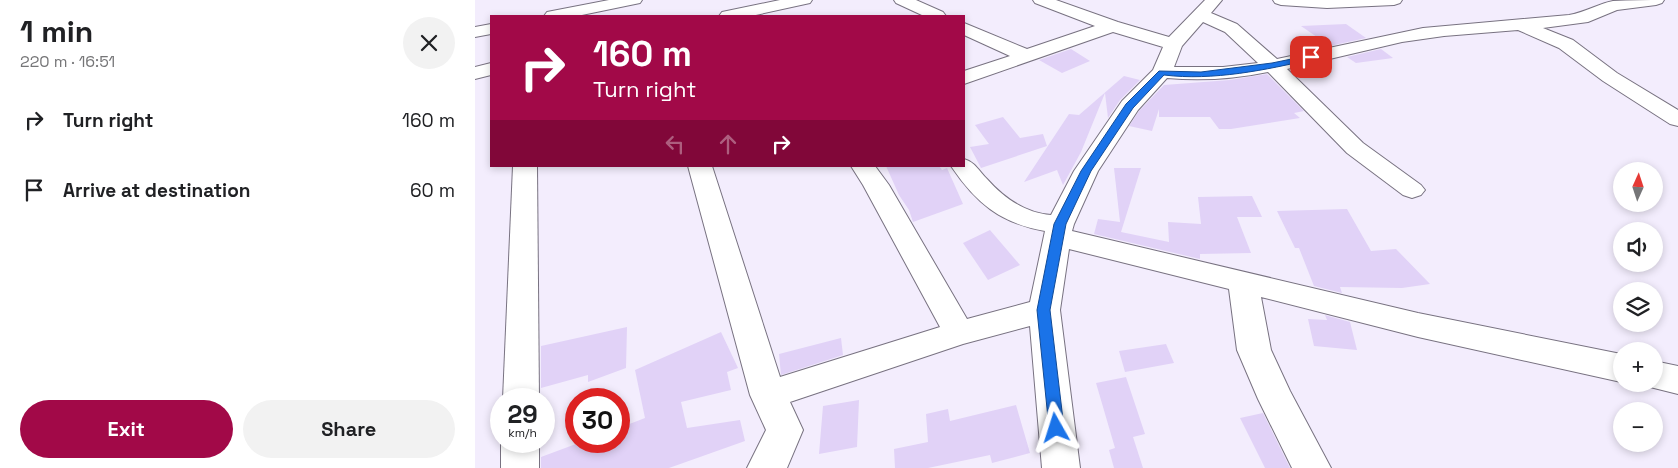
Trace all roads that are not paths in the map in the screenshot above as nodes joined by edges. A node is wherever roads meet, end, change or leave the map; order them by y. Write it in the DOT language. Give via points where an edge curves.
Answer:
graph roads {
  1 [pos="634,0"];
  2 [pos="804,0"];
  3 [pos="902,0"];
  4 [pos="1041,0"];
  5 [pos="1281,0"];
  6 [pos="1394,0"];
  7 [pos="1326,1"];
  8 [pos="1662,1"];
  9 [pos="1209,4"];
  10 [pos="770,7"];
  11 [pos="558,15"];
  12 [pos="733,15"];
  13 [pos="784,15"];
  14 [pos="935,15"];
  15 [pos="1112,26"];
  16 [pos="1522,26"];
  17 [pos="965,28"];
  18 [pos="490,29"];
  19 [pos="475,32"];
  20 [pos="1173,44"];
  21 [pos="1026,56"];
  22 [pos="1272,65"];
  23 [pos="490,69"];
  24 [pos="1162,72"];
  25 [pos="475,73"];
  26 [pos="965,78"];
  27 [pos="1678,119"];
  28 [pos="525,167"];
  29 [pos="700,167"];
  30 [pos="864,167"];
  31 [pos="964,167"];
  32 [pos="1412,190"];
  33 [pos="1058,231"];
  34 [pos="1243,283"];
  35 [pos="1044,310"];
  36 [pos="959,333"];
  37 [pos="1613,366"];
  38 [pos="1663,377"];
  39 [pos="1678,380"];
  40 [pos="521,388"];
  41 [pos="768,395"];
  42 [pos="520,453"];
  43 [pos="520,468"];
  44 [pos="766,468"];
  45 [pos="1061,468"];
  46 [pos="1312,468"];
  1 -- 11 [label="street"];
  2 -- 10 [label="street"];
  3 -- 14 [label="street"];
  4 -- 15 [label="street"];
  5 -- 7 [label="street"];
  6 -- 7 [label="street"];
  8 -- 16 [label="street" via="1613,6 1588,17"];
  9 -- 20 [label="street"];
  9 -- 22 [label="street"];
  10 -- 12 [label="street"];
  10 -- 13 [label="street"];
  15 -- 20 [label="street"];
  15 -- 21 [label="street"];
  16 -- 22 [label="street" via="1419,34"];
  16 -- 27 [label="street" via="1566,44 1610,77"];
  17 -- 21 [label="street"];
  18 -- 19 [label="street"];
  20 -- 24 [label="street"];
  21 -- 26 [label="street"];
  22 -- 24 [label="street" via="1187,76"];
  22 -- 32 [label="street" via="1355,148"];
  23 -- 25 [label="street"];
  24 -- 33 [label="street" via="1130,106 1091,163"];
  28 -- 40 [label="street"];
  29 -- 41 [label="street"];
  30 -- 36 [label="street"];
  31 -- 33 [label="street" via="1001,208"];
  33 -- 34 [label="street"];
  33 -- 35 [label="street"];
  34 -- 37 [label="street" via="1418,325"];
  34 -- 46 [label="street" via="1254,350"];
  35 -- 36 [label="street"];
  35 -- 45 [label="street"];
  36 -- 41 [label="street"];
  38 -- 39 [label="street"];
  41 -- 44 [label="street" via="785,430"];
  42 -- 43 [label="street"];
}
